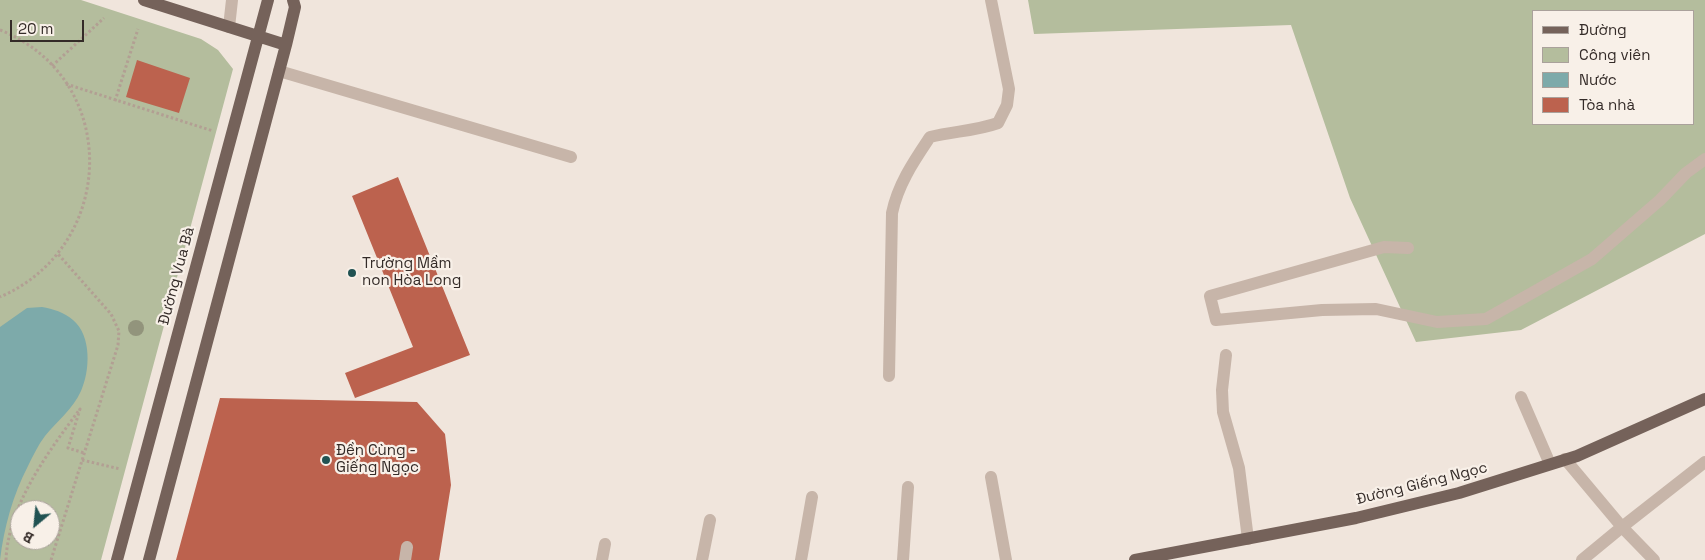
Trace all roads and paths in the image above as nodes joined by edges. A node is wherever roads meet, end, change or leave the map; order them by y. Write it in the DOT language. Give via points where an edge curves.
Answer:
graph roads {
  1 [pos="144,0"];
  2 [pos="232,0"];
  3 [pos="268,0"];
  4 [pos="294,0"];
  5 [pos="992,0"];
  6 [pos="104,18"];
  7 [pos="228,27"];
  8 [pos="138,29"];
  9 [pos="0,30"];
  10 [pos="257,36"];
  11 [pos="286,45"];
  12 [pos="52,66"];
  13 [pos="279,71"];
  14 [pos="66,84"];
  15 [pos="115,101"];
  16 [pos="213,131"];
  17 [pos="571,157"];
  18 [pos="1705,159"];
  19 [pos="1408,248"];
  20 [pos="58,254"];
  21 [pos="0,297"];
  22 [pos="1226,355"];
  23 [pos="889,376"];
  24 [pos="1521,397"];
  25 [pos="1705,399"];
  26 [pos="84,453"];
  27 [pos="82,460"];
  28 [pos="1566,460"];
  29 [pos="1705,462"];
  30 [pos="1550,464"];
  31 [pos="120,469"];
  32 [pos="991,477"];
  33 [pos="908,487"];
  34 [pos="812,496"];
  35 [pos="710,520"];
  36 [pos="1622,527"];
  37 [pos="1248,539"];
  38 [pos="605,544"];
  39 [pos="6,560"];
  40 [pos="51,560"];
  41 [pos="117,560"];
  42 [pos="149,560"];
  43 [pos="602,560"];
  44 [pos="702,560"];
  45 [pos="801,560"];
  46 [pos="903,560"];
  47 [pos="1006,560"];
  48 [pos="1135,560"];
  49 [pos="1582,560"];
  50 [pos="1654,560"];
  1 -- 7 [label="main road"];
  2 -- 7 [label="street"];
  3 -- 10 [label="main road, Đường Vua Bà"];
  4 -- 11 [label="main road"];
  5 -- 23 [label="street" via="1010,90 1007,105 998,123 980,130 952,131 930,137 906,173 892,213"];
  6 -- 12 [label="path"];
  7 -- 10 [label="main road"];
  8 -- 15 [label="path"];
  9 -- 12 [label="path" via="30,46"];
  10 -- 11 [label="main road"];
  10 -- 41 [label="main road, Đường Vua Bà"];
  11 -- 13 [label="main road"];
  12 -- 14 [label="path"];
  13 -- 17 [label="street"];
  13 -- 42 [label="main road"];
  14 -- 15 [label="path"];
  14 -- 20 [label="path" via="86,131 90,170 78,221"];
  15 -- 16 [label="path"];
  18 -- 19 [label="street" via="1592,258 1486,319 1437,322 1376,308 1216,320 1210,296 1384,247"];
  20 -- 21 [label="path" via="32,279"];
  20 -- 26 [label="path" via="111,314 119,331 118,345"];
  22 -- 37 [label="street" via="1223,412 1240,468"];
  24 -- 30 [label="street"];
  25 -- 28 [label="main road, Đường Giếng Ngọc"];
  26 -- 27 [label="path"];
  26 -- 39 [label="path" via="68,448 80,409 51,448 22,500 12,526"];
  27 -- 31 [label="path"];
  27 -- 40 [label="path"];
  28 -- 30 [label="main road, Đường Giếng Ngọc"];
  28 -- 36 [label="street"];
  29 -- 36 [label="street"];
  30 -- 37 [label="main road, Đường Giếng Ngọc" via="1459,493"];
  32 -- 47 [label="street"];
  33 -- 46 [label="street"];
  34 -- 45 [label="street"];
  35 -- 44 [label="street"];
  36 -- 49 [label="street"];
  36 -- 50 [label="street"];
  37 -- 48 [label="main road, Đường Giếng Ngọc"];
  38 -- 43 [label="street"];
}
